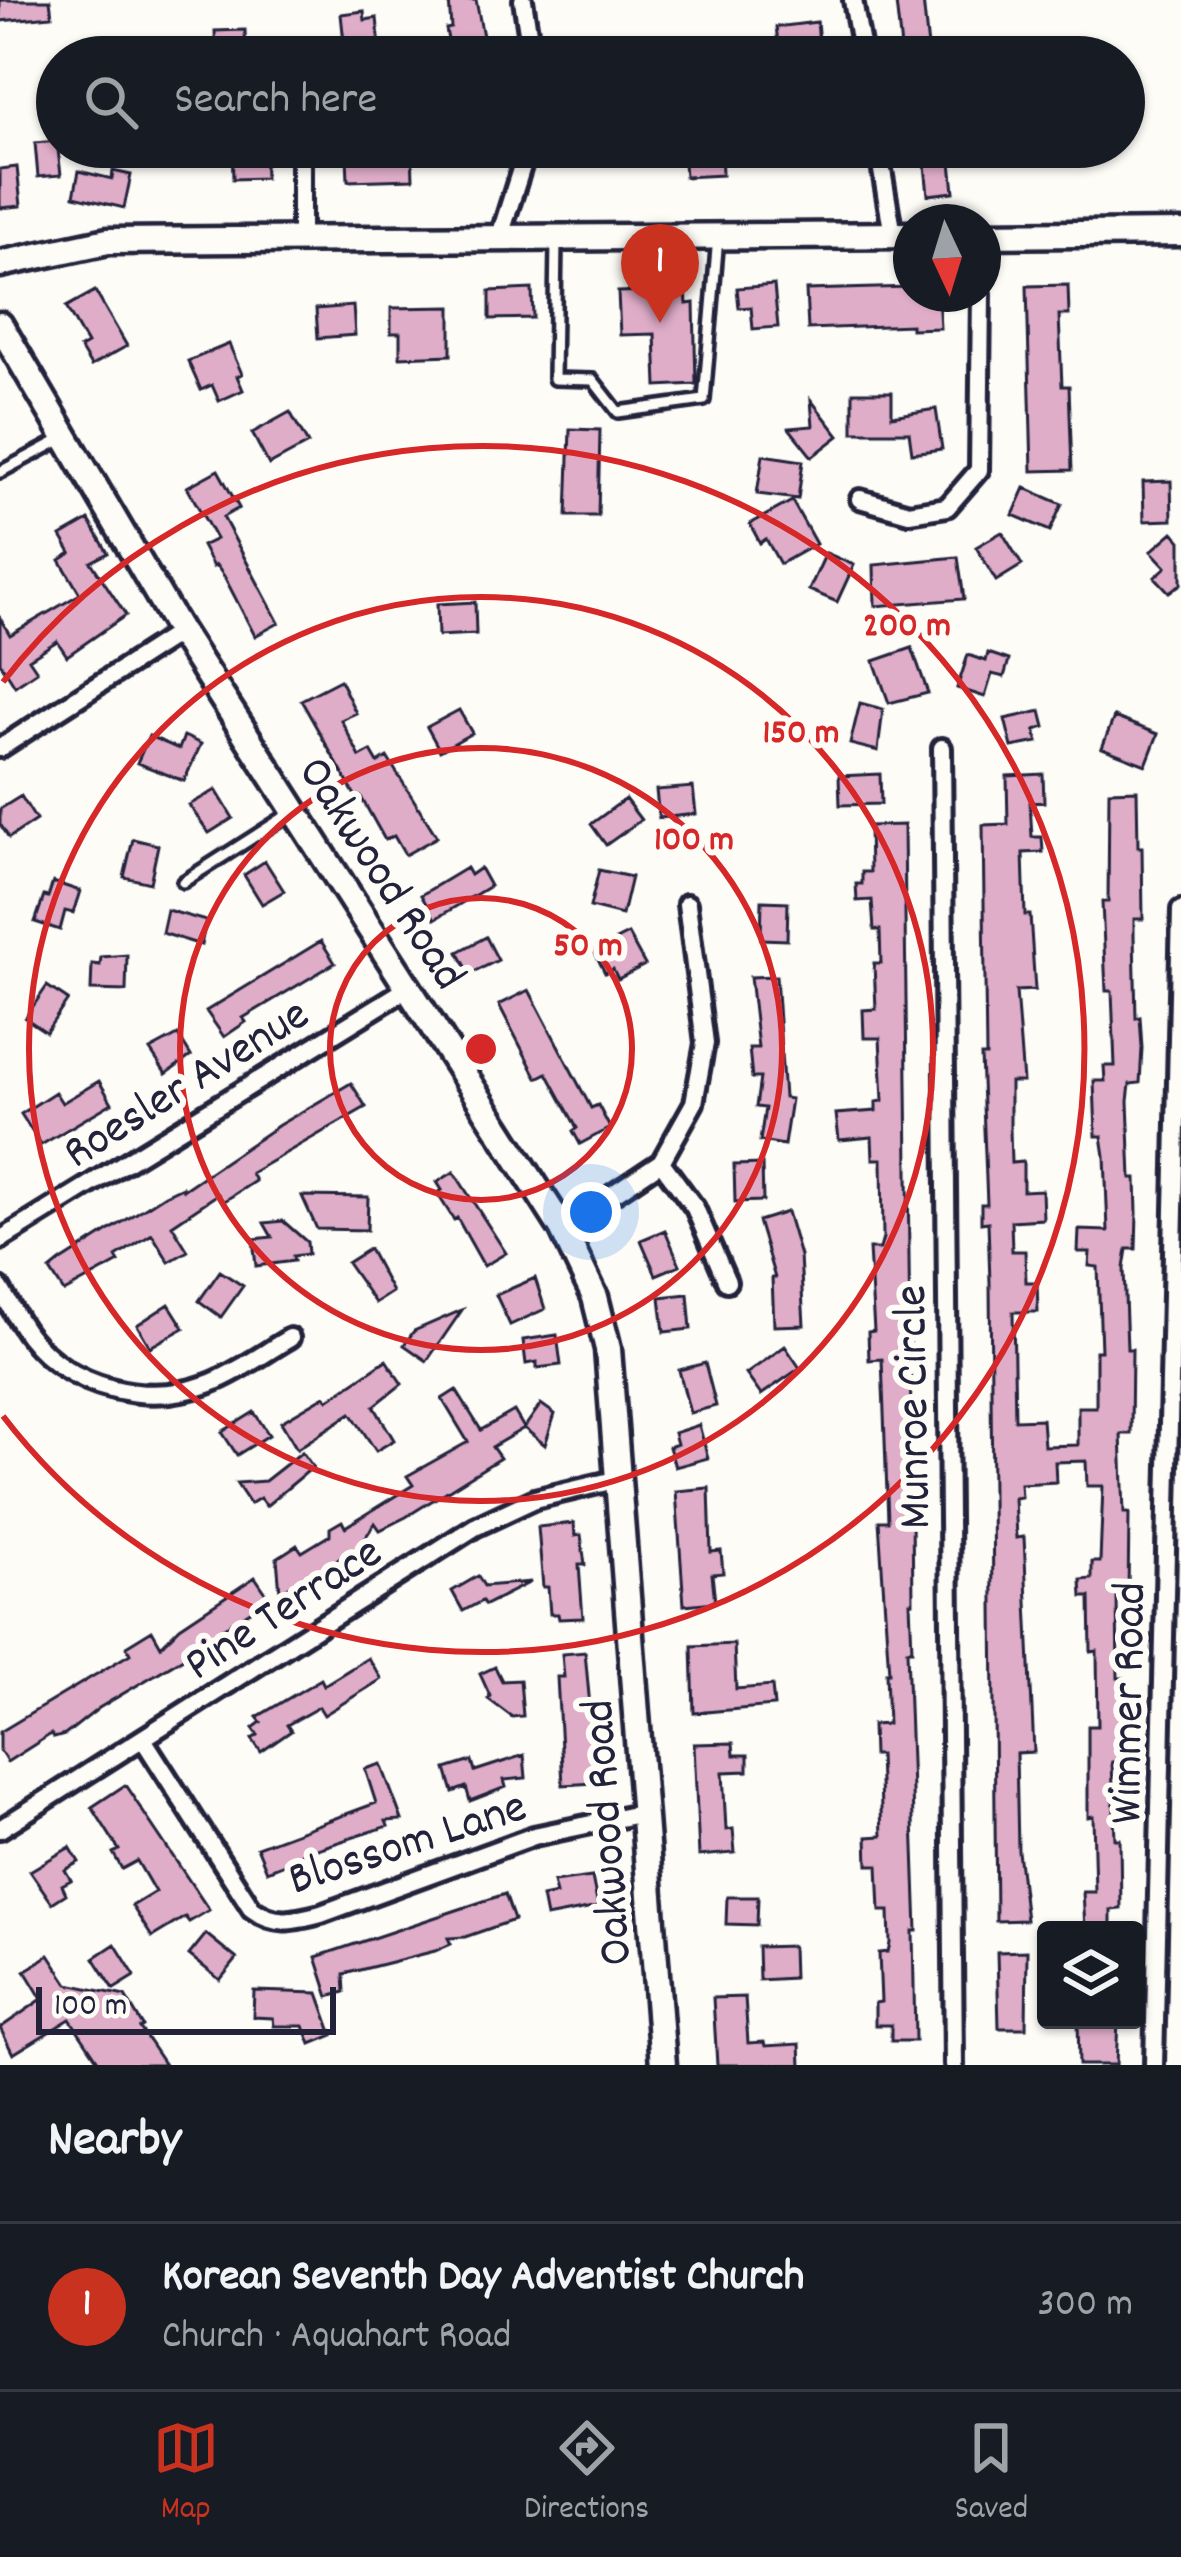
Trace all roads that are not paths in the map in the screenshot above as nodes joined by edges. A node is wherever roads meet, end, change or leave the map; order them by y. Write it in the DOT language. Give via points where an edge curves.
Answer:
graph roads {
  1 [pos="523,0"];
  2 [pos="853,0"];
  3 [pos="529,36"];
  4 [pos="859,36"];
  5 [pos="301,168"];
  6 [pos="521,168"];
  7 [pos="884,168"];
  8 [pos="894,204"];
  9 [pos="1181,233"];
  10 [pos="893,235"];
  11 [pos="1001,235"];
  12 [pos="718,237"];
  13 [pos="556,238"];
  14 [pos="499,239"];
  15 [pos="302,240"];
  16 [pos="0,264"];
  17 [pos="981,312"];
  18 [pos="0,325"];
  19 [pos="66,437"];
  20 [pos="0,472"];
  21 [pos="860,499"];
  22 [pos="179,632"];
  23 [pos="0,748"];
  24 [pos="942,748"];
  25 [pos="296,810"];
  26 [pos="183,882"];
  27 [pos="687,904"];
  28 [pos="1181,910"];
  29 [pos="410,987"];
  30 [pos="661,1162"];
  31 [pos="562,1228"];
  32 [pos="0,1240"];
  33 [pos="727,1282"];
  34 [pos="0,1288"];
  35 [pos="290,1338"];
  36 [pos="619,1479"];
  37 [pos="1174,1492"];
  38 [pos="143,1739"];
  39 [pos="644,1813"];
  40 [pos="0,1829"];
  41 [pos="663,2065"];
  42 [pos="954,2065"];
  43 [pos="1154,2065"];
  1 -- 3 [label="street"];
  2 -- 4 [label="street"];
  5 -- 15 [label="street"];
  6 -- 14 [label="street"];
  7 -- 8 [label="street"];
  9 -- 11 [label="street"];
  10 -- 12 [label="street"];
  12 -- 13 [label="street"];
  12 -- 13 [label="lane" via="704,400 618,412 593,380 554,379"];
  13 -- 14 [label="street"];
  14 -- 15 [label="street"];
  15 -- 16 [label="street" via="108,242"];
  17 -- 21 [label="street" via="980,470 946,507 909,513"];
  18 -- 19 [label="street, Oakwood Road"];
  19 -- 20 [label="lane"];
  19 -- 22 [label="street, Oakwood Road"];
  22 -- 23 [label="street"];
  22 -- 25 [label="street, Oakwood Road"];
  24 -- 42 [label="street, Munroe Circle"];
  25 -- 26 [label="lane"];
  25 -- 29 [label="street, Oakwood Road"];
  27 -- 30 [label="street" via="705,1042 694,1103"];
  28 -- 37 [label="street, Wimmer Road"];
  29 -- 31 [label="street, Oakwood Road"];
  29 -- 32 [label="street, Roesler Avenue"];
  30 -- 31 [label="street"];
  30 -- 33 [label="street" via="695,1208"];
  31 -- 36 [label="street, Oakwood Road" via="596,1297 608,1349"];
  34 -- 35 [label="street" via="44,1350 73,1375 119,1392 169,1394 209,1384"];
  36 -- 38 [label="street, Pine Terrace" via="535,1498 475,1527"];
  36 -- 39 [label="street, Oakwood Road"];
  37 -- 43 [label="street, Wimmer Road"];
  38 -- 39 [label="street, Blossom Lane" via="252,1909 268,1920 321,1914 534,1836"];
  38 -- 40 [label="street, Pine Terrace"];
  39 -- 41 [label="street, Oakwood Road"];
}
